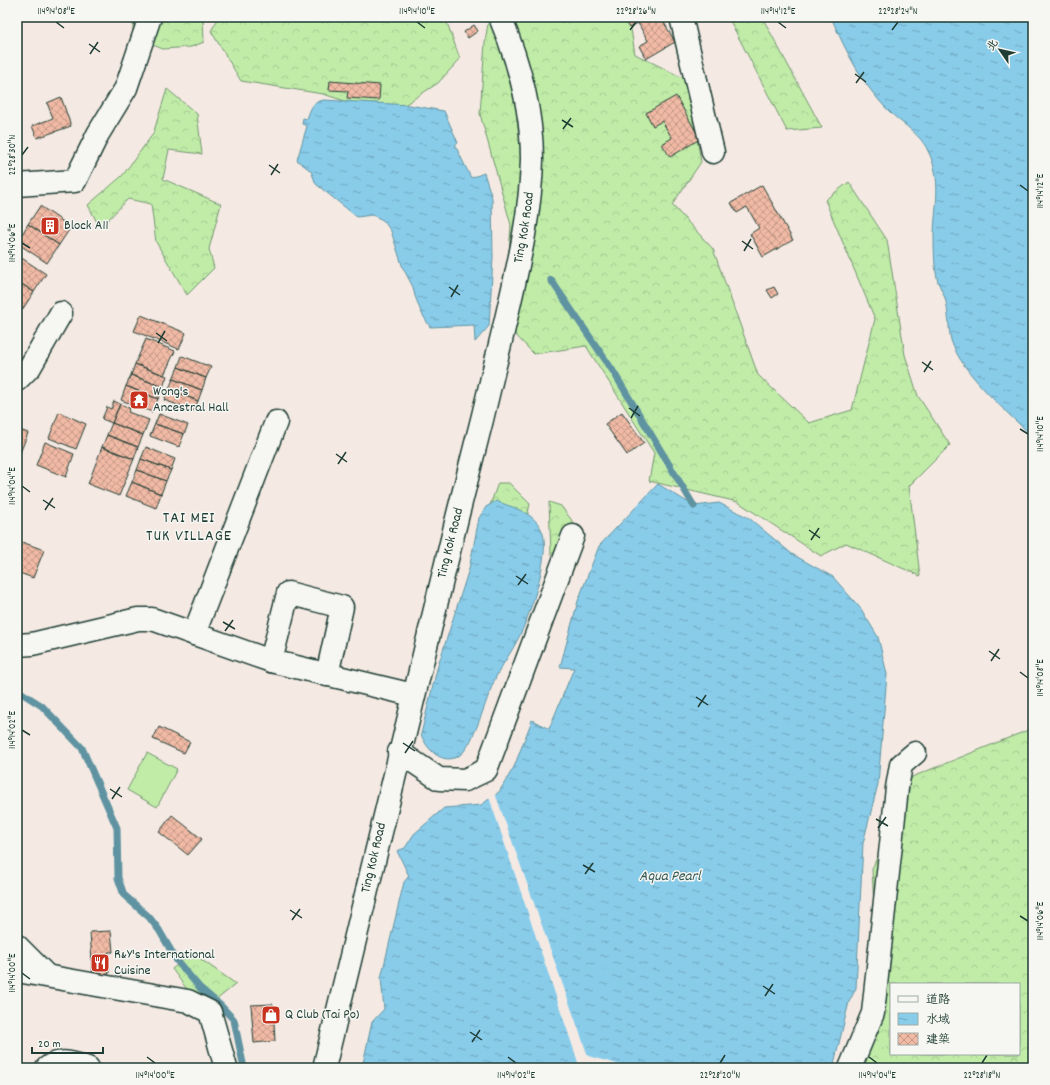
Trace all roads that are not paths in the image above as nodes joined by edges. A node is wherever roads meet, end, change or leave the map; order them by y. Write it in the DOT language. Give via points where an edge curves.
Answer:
graph roads {
  1 [pos="150,17"];
  2 [pos="500,17"];
  3 [pos="681,17"];
  4 [pos="712,152"];
  5 [pos="17,185"];
  6 [pos="61,312"];
  7 [pos="17,380"];
  8 [pos="276,422"];
  9 [pos="573,536"];
  10 [pos="194,634"];
  11 [pos="17,645"];
  12 [pos="271,661"];
  13 [pos="327,675"];
  14 [pos="413,695"];
  15 [pos="399,752"];
  16 [pos="915,753"];
  17 [pos="17,946"];
  18 [pos="17,971"];
  19 [pos="46,975"];
  20 [pos="47,1068"];
  21 [pos="88,1068"];
  22 [pos="226,1068"];
  23 [pos="324,1068"];
  24 [pos="850,1068"];
  1 -- 5 [label="street" via="126,88 98,134 75,181"];
  2 -- 14 [label="street, Ting Kok Road" via="515,56 528,108 532,153 530,193 519,263 493,376"];
  3 -- 4 [label="street"];
  6 -- 7 [label="street" via="30,367"];
  8 -- 10 [label="street"];
  9 -- 15 [label="street" via="486,770 465,780 439,779"];
  10 -- 11 [label="street" via="152,619 138,619 32,644"];
  10 -- 12 [label="street"];
  12 -- 13 [label="street"];
  12 -- 13 [label="street" via="288,593 342,607"];
  13 -- 14 [label="street"];
  14 -- 15 [label="street, Ting Kok Road"];
  15 -- 23 [label="street, Ting Kok Road"];
  16 -- 24 [label="street" via="901,765 873,1012"];
  17 -- 19 [label="street"];
  18 -- 19 [label="street"];
  19 -- 22 [label="street" via="188,1001 200,1006 210,1012"];
  20 -- 21 [label="street" via="53,1063 68,1062"];
}
